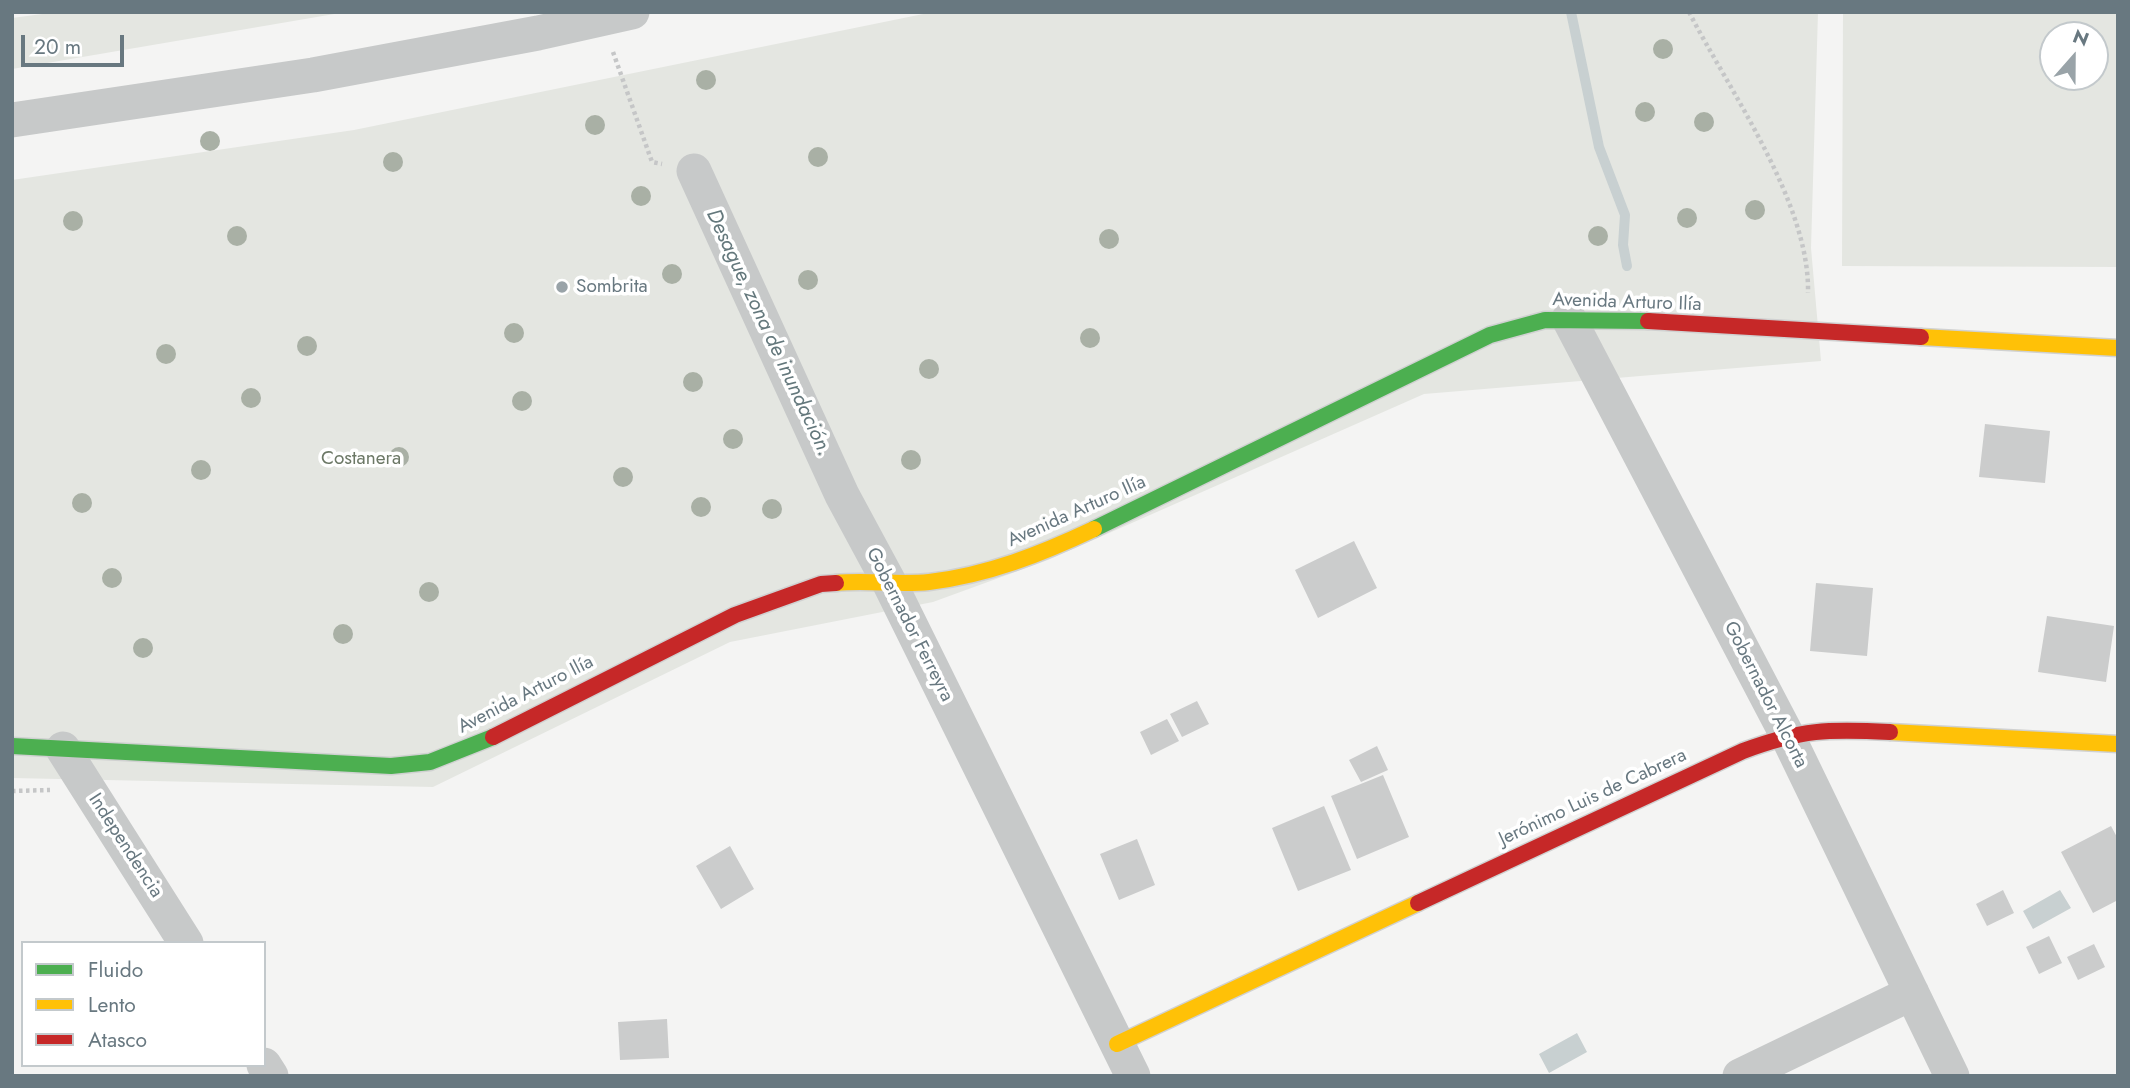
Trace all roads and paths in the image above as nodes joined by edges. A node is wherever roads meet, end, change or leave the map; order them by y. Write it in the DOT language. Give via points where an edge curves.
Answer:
graph roads {
  1 [pos="1689,12"];
  2 [pos="617,15"];
  3 [pos="12,120"];
  4 [pos="694,170"];
  5 [pos="1569,319"];
  6 [pos="1808,329"];
  7 [pos="2118,348"];
  8 [pos="890,584"];
  9 [pos="1787,735"];
  10 [pos="2118,744"];
  11 [pos="12,746"];
  12 [pos="63,749"];
  13 [pos="185,941"];
  14 [pos="1912,993"];
  15 [pos="1117,1044"];
  16 [pos="1133,1076"];
  17 [pos="1741,1076"];
  18 [pos="1952,1076"];
  1 -- 6 [label="path" via="1766,153 1796,224 1809,273"];
  2 -- 3 [label="street" via="313,75"];
  2 -- 4 [label="path" via="652,162"];
  4 -- 8 [label="street, Gobernador Ferreyra" via="842,495"];
  5 -- 6 [label="main road, Avenida Arturo Ilía"];
  5 -- 8 [label="main road, Avenida Arturo Ilía" via="1514,327 1478,340 1044,553 968,575"];
  5 -- 9 [label="street, Gobernador Alcorta"];
  6 -- 7 [label="main road, Avenida Arturo Ilía"];
  8 -- 12 [label="main road, Avenida Arturo Ilía" via="821,584 735,615 466,750 430,762 391,766"];
  8 -- 15 [label="street, Gobernador Ferreyra"];
  9 -- 10 [label="main road, Jerónimo Luis de Cabrera" via="1828,729"];
  9 -- 14 [label="street, Gobernador Alcorta"];
  9 -- 15 [label="main road, Jerónimo Luis de Cabrera" via="1742,751"];
  11 -- 12 [label="main road, Avenida Arturo Ilía"];
  12 -- 13 [label="street, Independencia"];
  14 -- 17 [label="street"];
  14 -- 18 [label="street, Gobernador Alcorta"];
  15 -- 16 [label="street, Gobernador Ferreyra"];
}
